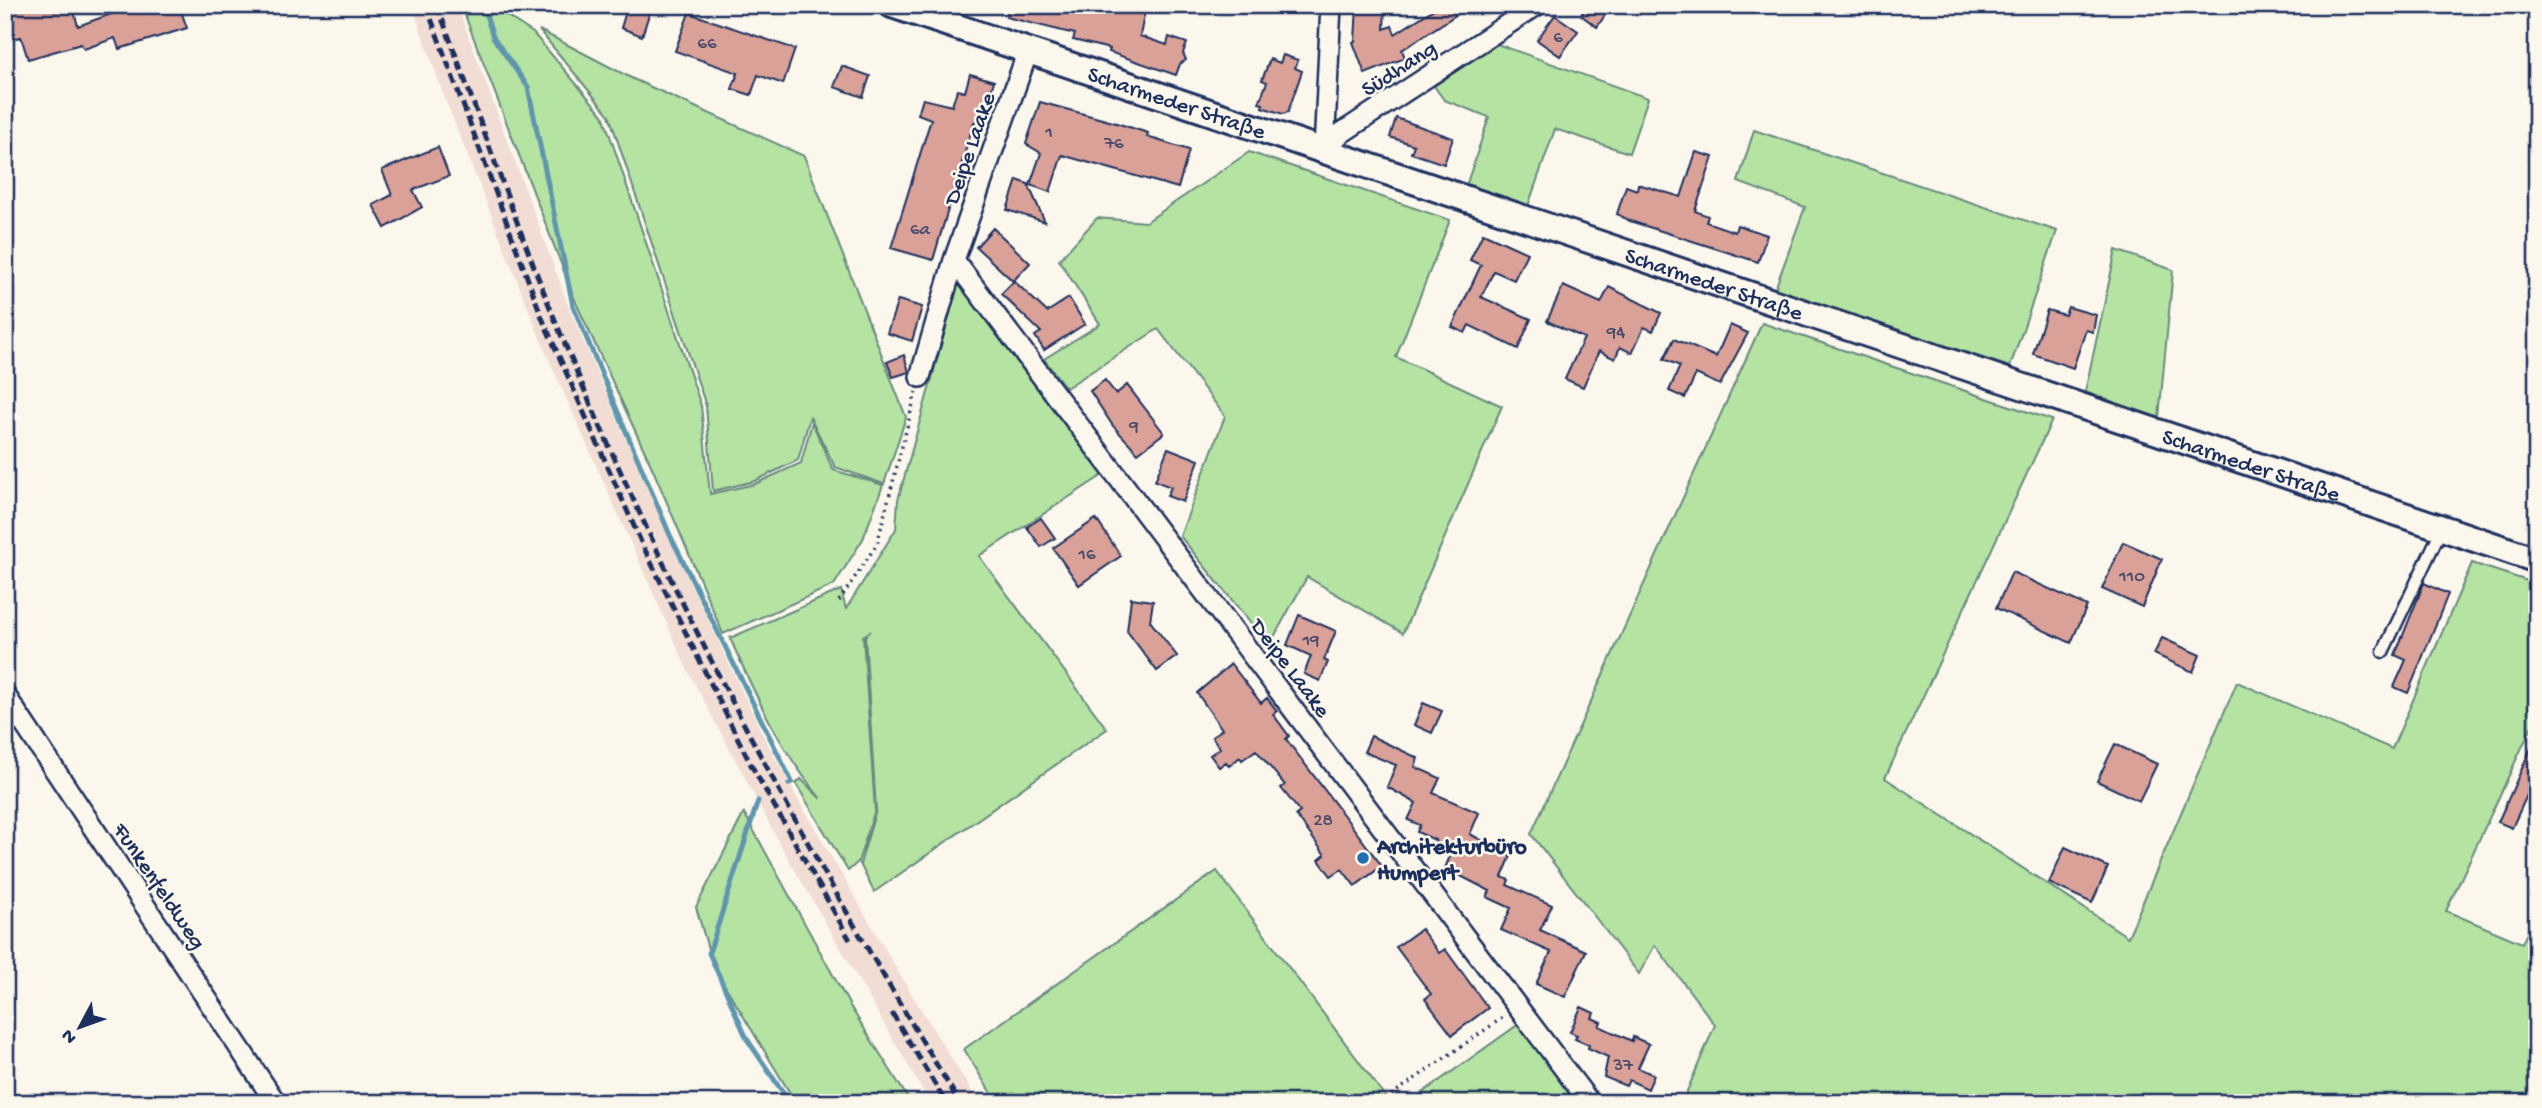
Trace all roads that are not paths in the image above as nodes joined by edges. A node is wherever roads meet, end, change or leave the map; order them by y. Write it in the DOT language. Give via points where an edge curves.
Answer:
graph roads {
  1 [pos="892,5"];
  2 [pos="1331,5"];
  3 [pos="1537,5"];
  4 [pos="1028,51"];
  5 [pos="1324,151"];
  6 [pos="954,260"];
  7 [pos="920,377"];
  8 [pos="2441,530"];
  9 [pos="2537,560"];
  10 [pos="2383,652"];
  11 [pos="5,695"];
  12 [pos="276,1103"];
  13 [pos="1590,1103"];
  1 -- 4 [label="street, Scharmeder Straße"];
  2 -- 5 [label="street"];
  3 -- 5 [label="street, Südhang" via="1340,134"];
  4 -- 5 [label="street, Scharmeder Straße"];
  4 -- 6 [label="street, Deipe Laake"];
  5 -- 8 [label="street, Scharmeder Straße"];
  6 -- 7 [label="street, Deipe Laake"];
  6 -- 13 [label="street, Deipe Laake"];
  8 -- 9 [label="street, Scharmeder Straße"];
  8 -- 10 [label="lane"];
  11 -- 12 [label="street, Funkenfeldweg"];
}
